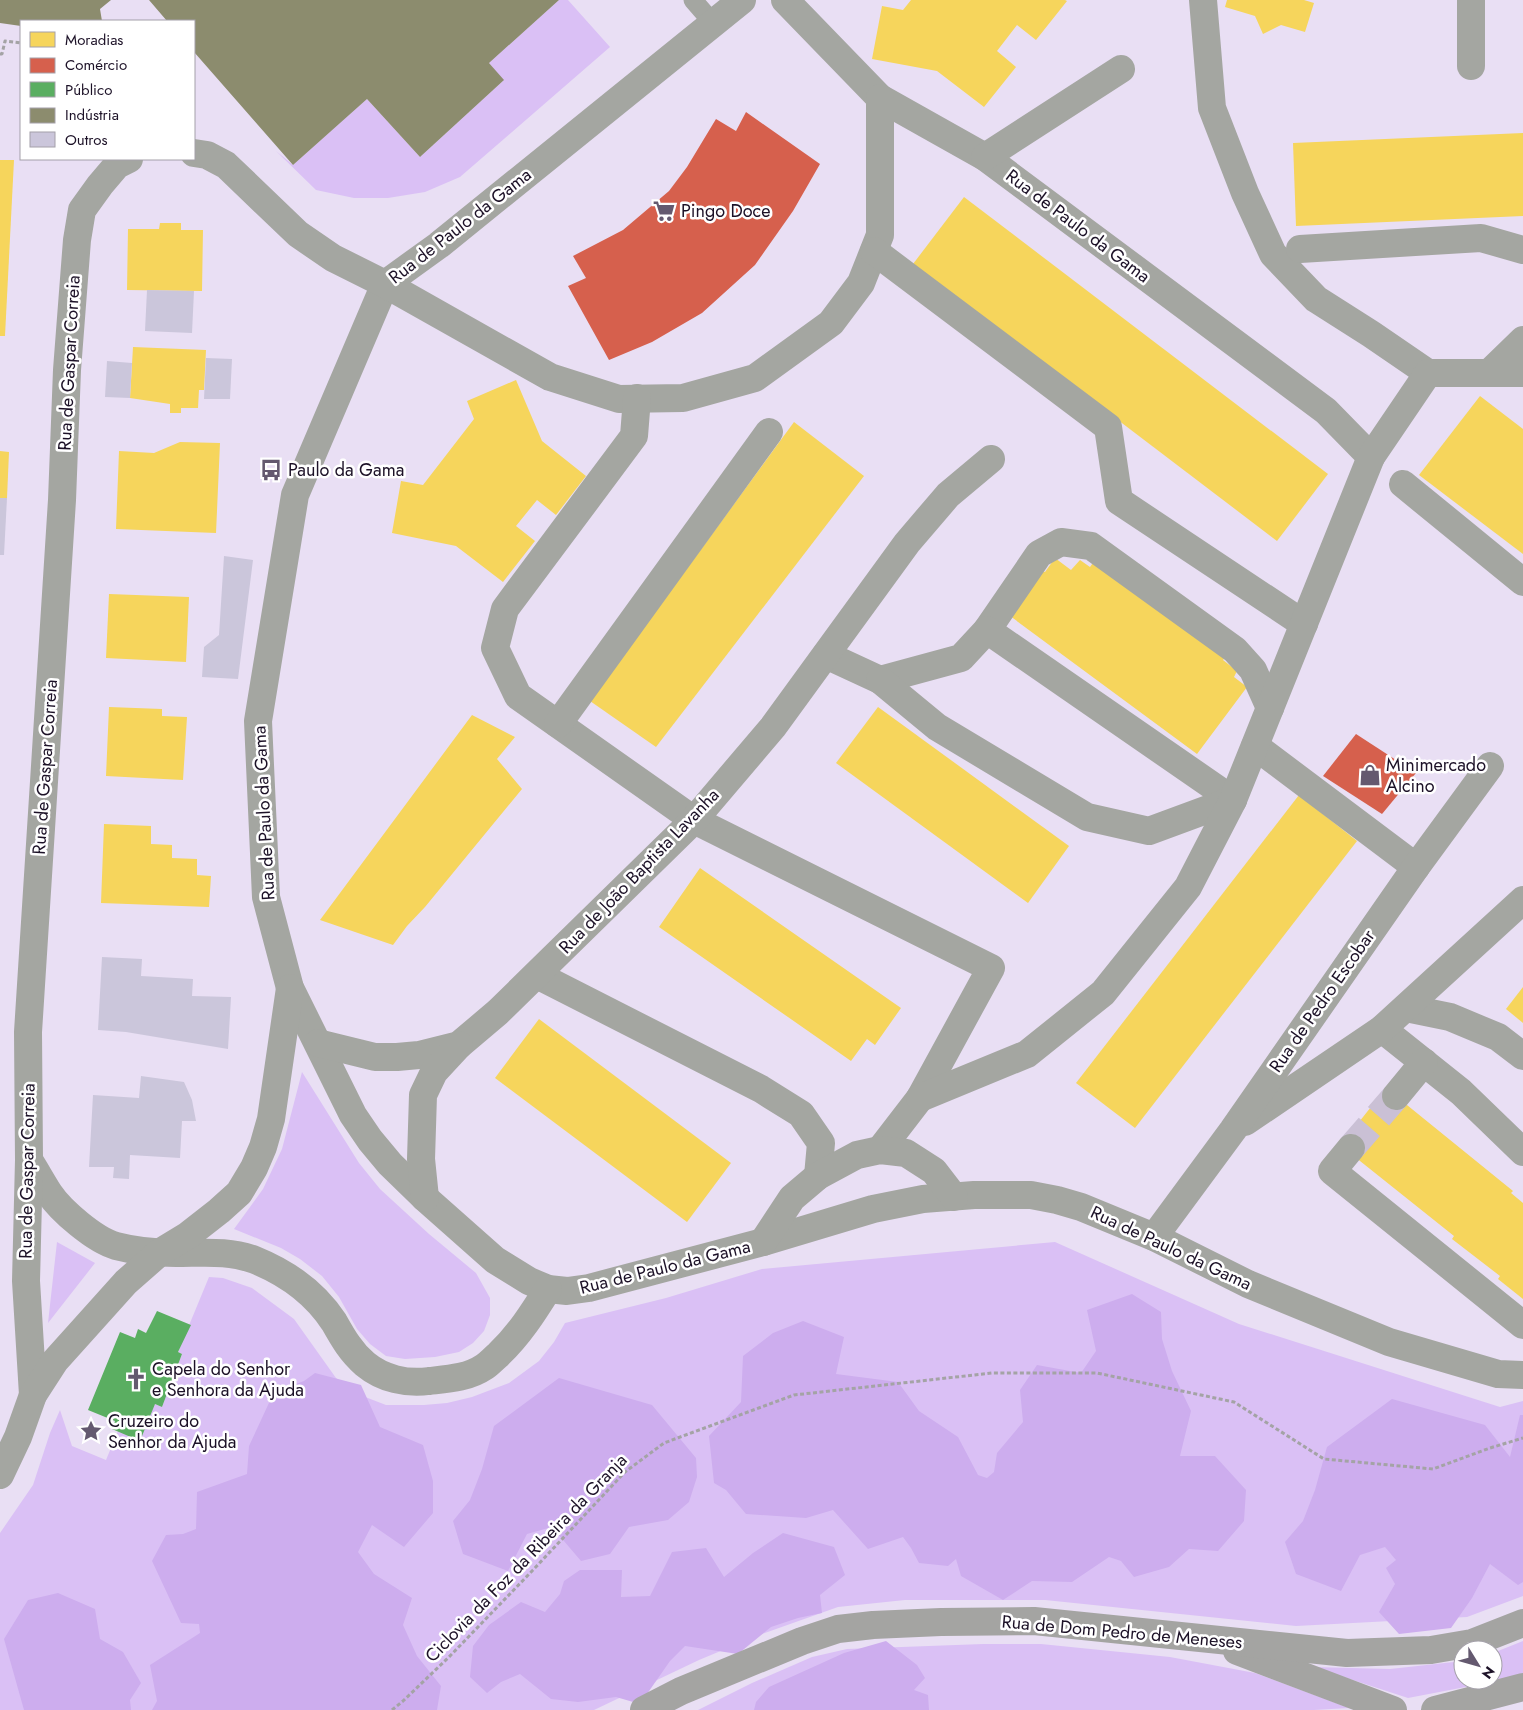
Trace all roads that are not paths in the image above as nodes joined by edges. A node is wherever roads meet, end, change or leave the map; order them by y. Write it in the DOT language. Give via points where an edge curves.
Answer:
graph roads {
  1 [pos="693,0"];
  2 [pos="742,0"];
  3 [pos="785,0"];
  4 [pos="1185,0"];
  5 [pos="1471,0"];
  6 [pos="1203,12"];
  7 [pos="713,23"];
  8 [pos="1471,66"];
  9 [pos="1121,69"];
  10 [pos="880,98"];
  11 [pos="195,153"];
  12 [pos="985,157"];
  13 [pos="119,161"];
  14 [pos="1300,249"];
  15 [pos="1523,250"];
  16 [pos="874,251"];
  17 [pos="385,284"];
  18 [pos="1523,340"];
  19 [pos="1428,373"];
  20 [pos="1489,373"];
  21 [pos="1523,373"];
  22 [pos="637,398"];
  23 [pos="769,432"];
  24 [pos="1371,457"];
  25 [pos="991,459"];
  26 [pos="1403,484"];
  27 [pos="1523,582"];
  28 [pos="1304,624"];
  29 [pos="987,630"];
  30 [pos="826,655"];
  31 [pos="880,680"];
  32 [pos="1270,708"];
  33 [pos="558,724"];
  34 [pos="1255,746"];
  35 [pos="1490,766"];
  36 [pos="1233,800"];
  37 [pos="694,820"];
  38 [pos="1416,867"];
  39 [pos="1523,900"];
  40 [pos="537,975"];
  41 [pos="290,988"];
  42 [pos="1406,1008"];
  43 [pos="1382,1029"];
  44 [pos="318,1043"];
  45 [pos="459,1045"];
  46 [pos="1523,1056"];
  47 [pos="1424,1062"];
  48 [pos="1396,1096"];
  49 [pos="920,1098"];
  50 [pos="1233,1130"];
  51 [pos="1351,1148"];
  52 [pos="880,1150"];
  53 [pos="1523,1152"];
  54 [pos="29,1160"];
  55 [pos="818,1176"];
  56 [pos="954,1197"];
  57 [pos="426,1198"];
  58 [pos="1154,1237"];
  59 [pos="763,1242"];
  60 [pos="159,1253"];
  61 [pos="548,1289"];
  62 [pos="1523,1325"];
  63 [pos="1523,1375"];
  64 [pos="33,1395"];
  65 [pos="0,1475"];
  66 [pos="1523,1623"];
  67 [pos="1201,1638"];
  68 [pos="1523,1687"];
  69 [pos="644,1710"];
  70 [pos="1393,1710"];
  71 [pos="1435,1710"];
  1 -- 7 [label="lane"];
  2 -- 7 [label="street, Rua de Paulo da Gama"];
  3 -- 10 [label="street, Rua de Paulo da Gama"];
  4 -- 6 [label="street"];
  5 -- 8 [label="street"];
  6 -- 19 [label="street" via="1212,108 1273,254 1316,299"];
  7 -- 17 [label="street, Rua de Paulo da Gama"];
  9 -- 12 [label="street"];
  10 -- 12 [label="street, Rua de Paulo da Gama"];
  10 -- 16 [label="street" via="880,235"];
  11 -- 17 [label="street" via="226,165 298,234 333,258"];
  12 -- 24 [label="street, Rua de Paulo da Gama" via="1326,412"];
  13 -- 54 [label="street, Rua de Gaspar Correia" via="82,210 77,240 28,1032"];
  14 -- 15 [label="street" via="1480,238"];
  16 -- 22 [label="street" via="861,283 831,323 755,378 683,398"];
  16 -- 28 [label="street" via="1108,427 1119,501"];
  17 -- 22 [label="street" via="550,377 619,399"];
  17 -- 41 [label="street, Rua de Paulo da Gama" via="295,494 258,721 266,897"];
  18 -- 20 [label="street"];
  19 -- 20 [label="street"];
  19 -- 24 [label="street"];
  20 -- 21 [label="street"];
  22 -- 33 [label="street" via="634,436 505,609 495,648 518,696"];
  23 -- 33 [label="street"];
  24 -- 28 [label="street"];
  25 -- 30 [label="street, Rua de João Baptista Lavanha" via="948,495 907,543"];
  26 -- 27 [label="street"];
  28 -- 32 [label="street"];
  29 -- 31 [label="street" via="961,658"];
  29 -- 32 [label="street" via="1039,554 1061,542 1091,546 1235,650 1253,670"];
  29 -- 36 [label="street"];
  30 -- 31 [label="street"];
  30 -- 37 [label="street, Rua de João Baptista Lavanha" via="773,726"];
  31 -- 36 [label="street" via="937,727 1087,817 1149,831"];
  32 -- 34 [label="street"];
  33 -- 37 [label="street"];
  34 -- 36 [label="street"];
  34 -- 38 [label="street"];
  35 -- 38 [label="street, Rua de Pedro Escobar"];
  36 -- 49 [label="street" via="1188,887 1103,993 1027,1054"];
  37 -- 40 [label="street, Rua de João Baptista Lavanha"];
  37 -- 49 [label="street" via="991,968"];
  38 -- 50 [label="street, Rua de Pedro Escobar"];
  39 -- 42 [label="street"];
  40 -- 45 [label="street, Rua de João Baptista Lavanha"];
  40 -- 55 [label="street" via="761,1089 801,1114 821,1143"];
  41 -- 44 [label="street, Rua de Paulo da Gama"];
  41 -- 60 [label="street" via="271,1119 254,1168 238,1193 219,1211"];
  42 -- 43 [label="street"];
  42 -- 46 [label="street" via="1450,1017 1498,1037"];
  43 -- 47 [label="street"];
  43 -- 50 [label="street"];
  44 -- 45 [label="street, Rua de João Baptista Lavanha" via="382,1057 419,1055"];
  44 -- 57 [label="street, Rua de Paulo da Gama" via="352,1115 390,1164"];
  45 -- 57 [label="street" via="434,1072 423,1095 421,1159"];
  47 -- 48 [label="street"];
  47 -- 53 [label="street" via="1461,1092"];
  49 -- 52 [label="street"];
  50 -- 58 [label="street, Rua de Pedro Escobar"];
  51 -- 62 [label="street" via="1332,1171"];
  52 -- 55 [label="street" via="857,1155"];
  52 -- 56 [label="street" via="906,1153 934,1171"];
  54 -- 60 [label="street" via="49,1194 72,1219 114,1245"];
  54 -- 64 [label="street, Rua de Gaspar Correia" via="26,1281"];
  55 -- 59 [label="street" via="792,1198"];
  56 -- 58 [label="street, Rua de Paulo da Gama" via="1031,1195 1057,1200"];
  56 -- 59 [label="street, Rua de Paulo da Gama" via="923,1199 873,1209"];
  57 -- 61 [label="street, Rua de Paulo da Gama" via="495,1260"];
  58 -- 63 [label="street, Rua de Paulo da Gama" via="1248,1284 1389,1342 1498,1374"];
  59 -- 61 [label="street, Rua de Paulo da Gama" via="589,1288"];
  60 -- 61 [label="street" via="232,1254 272,1268 313,1297 347,1345 366,1365 388,1378 419,1382 451,1379 484,1368 529,1321"];
  60 -- 64 [label="street" via="126,1282 85,1327 55,1361"];
  64 -- 65 [label="street" via="18,1438"];
  66 -- 67 [label="main road, Rua de Dom Pedro de Meneses" via="1472,1644 1372,1653"];
  67 -- 69 [label="main road, Rua de Dom Pedro de Meneses" via="1034,1621 941,1622 838,1629 802,1640"];
  67 -- 70 [label="main road"];
  68 -- 71 [label="main road"];
}
